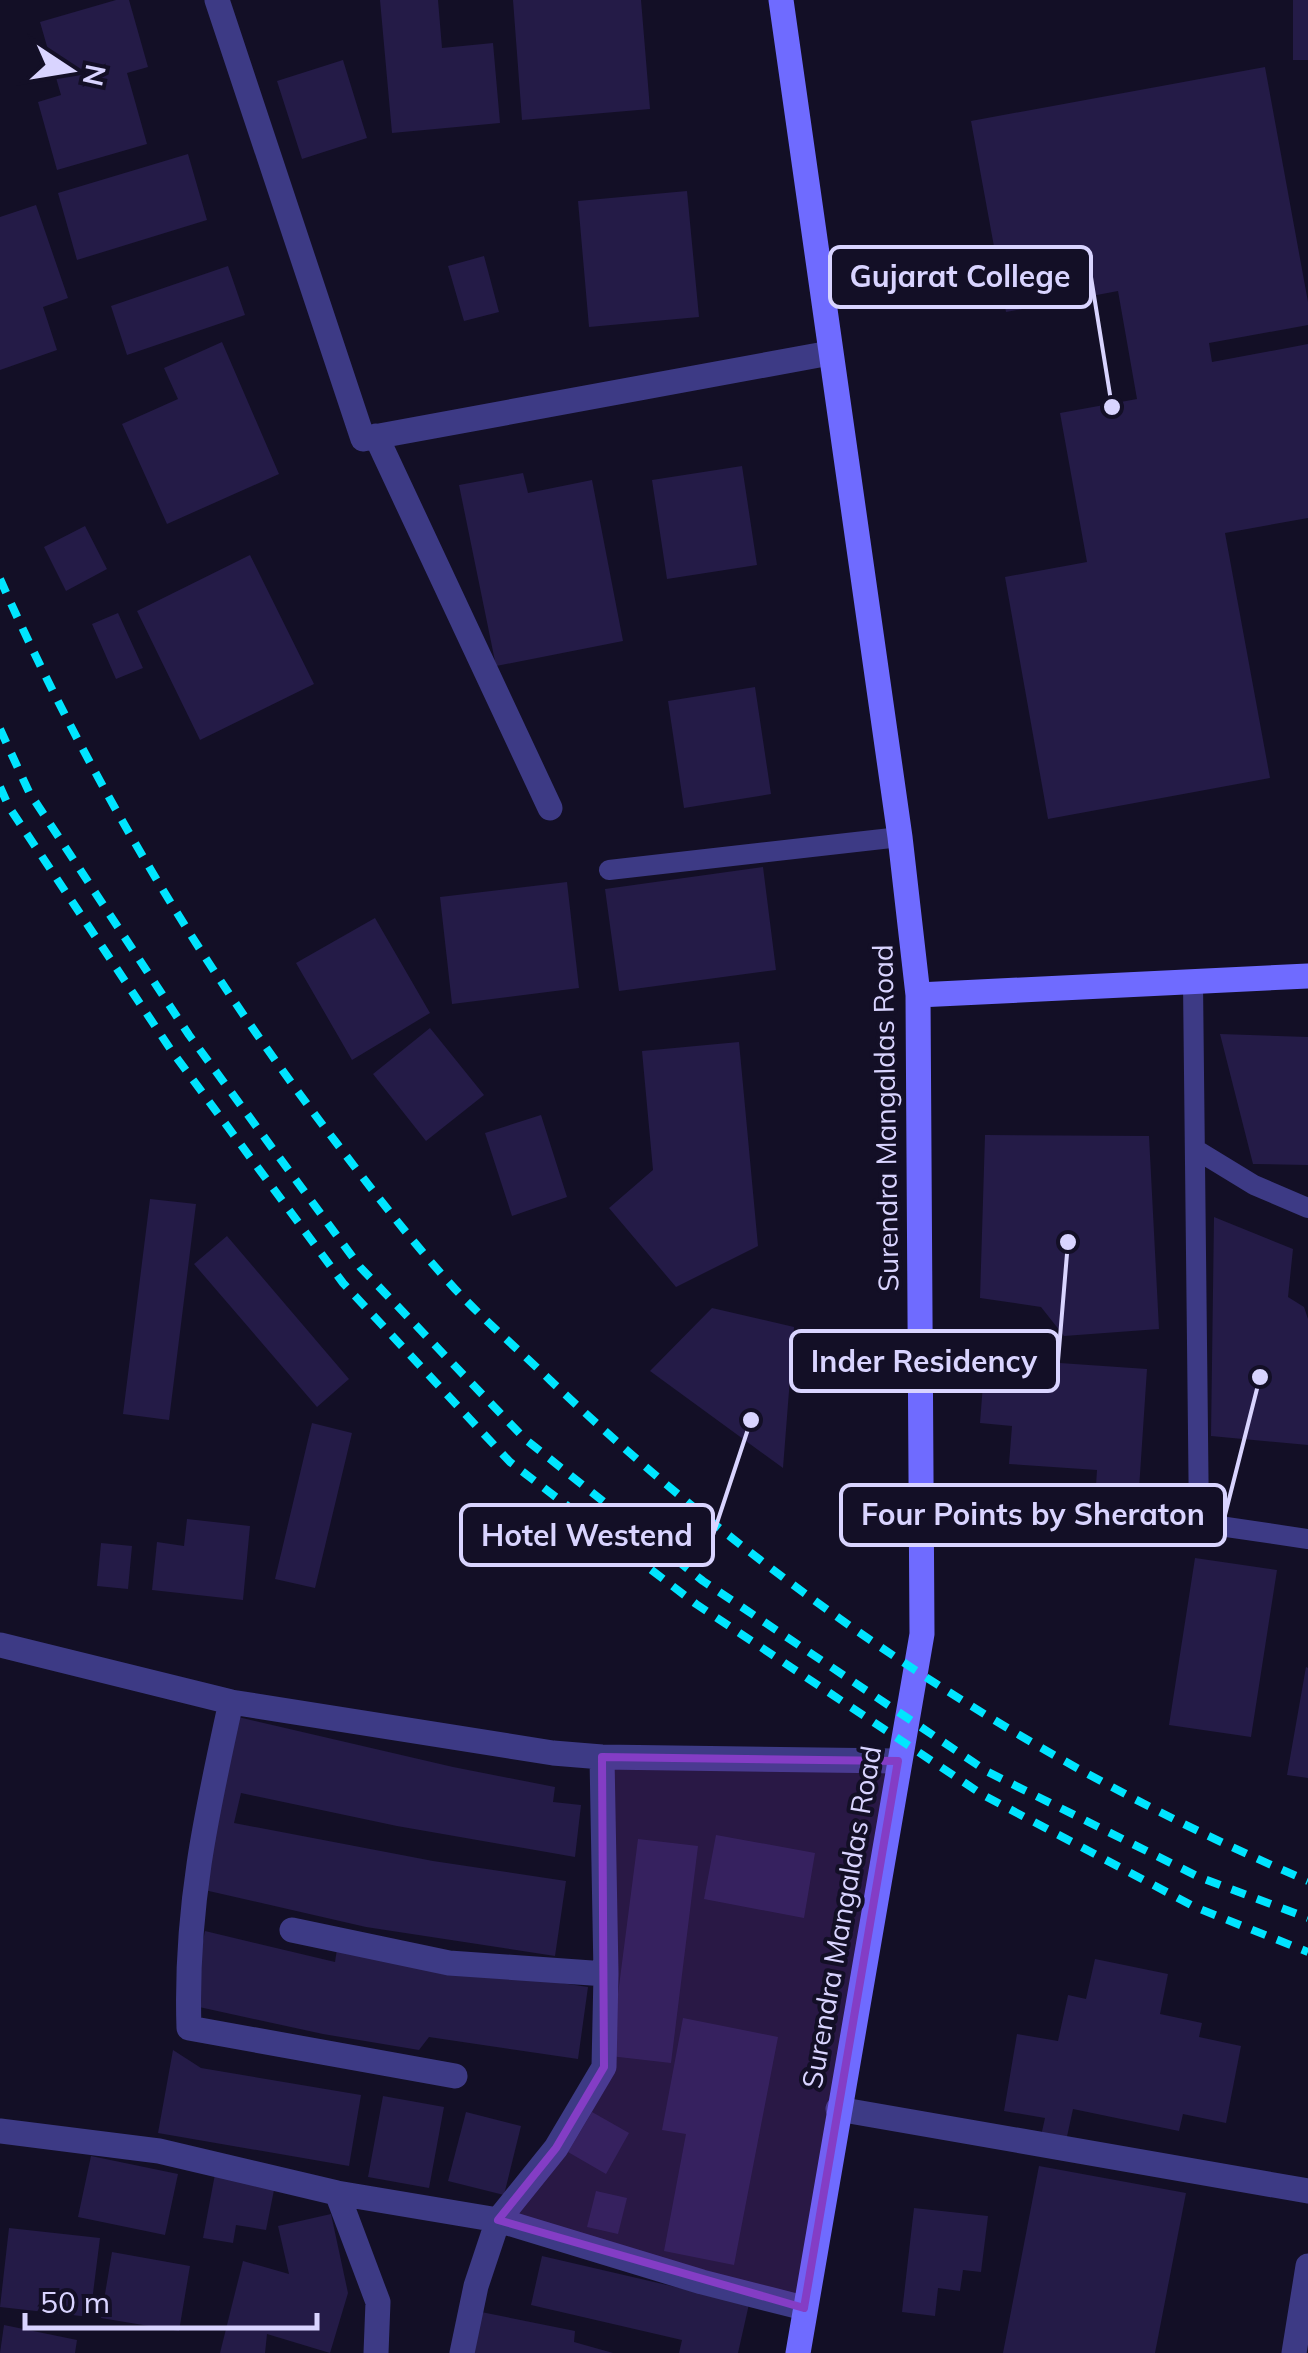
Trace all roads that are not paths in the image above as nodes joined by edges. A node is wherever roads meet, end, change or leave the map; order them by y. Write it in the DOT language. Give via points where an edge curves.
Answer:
graph roads {
  1 [pos="218,0"];
  2 [pos="781,0"];
  3 [pos="830,352"];
  4 [pos="376,436"];
  5 [pos="550,808"];
  6 [pos="900,837"];
  7 [pos="609,870"];
  8 [pos="1308,976"];
  9 [pos="1193,983"];
  10 [pos="918,996"];
  11 [pos="1195,1149"];
  12 [pos="1308,1208"];
  13 [pos="1308,1539"];
  14 [pos="0,1645"];
  15 [pos="231,1702"];
  16 [pos="602,1757"];
  17 [pos="898,1761"];
  18 [pos="292,1930"];
  19 [pos="606,1974"];
  20 [pos="455,2076"];
  21 [pos="838,2109"];
  22 [pos="0,2131"];
  23 [pos="1308,2191"];
  24 [pos="337,2192"];
  25 [pos="498,2220"];
  26 [pos="1308,2266"];
  27 [pos="804,2308"];
  28 [pos="376,2353"];
  29 [pos="462,2353"];
  30 [pos="798,2353"];
  31 [pos="1294,2353"];
  1 -- 4 [label="street" via="363,438"];
  2 -- 3 [label="main road, Surendra Mangaldas Road"];
  3 -- 4 [label="street"];
  3 -- 6 [label="main road, Surendra Mangaldas Road"];
  4 -- 5 [label="street"];
  6 -- 7 [label="lane"];
  6 -- 10 [label="main road, Surendra Mangaldas Road"];
  8 -- 9 [label="main road"];
  9 -- 10 [label="main road"];
  9 -- 11 [label="lane"];
  10 -- 17 [label="main road, Surendra Mangaldas Road" via="922,1634"];
  11 -- 12 [label="lane"];
  11 -- 13 [label="lane" via="1199,1523"];
  14 -- 15 [label="street"];
  15 -- 16 [label="street"];
  15 -- 20 [label="street" via="201,1838 187,1962 190,2028"];
  16 -- 17 [label="street"];
  16 -- 19 [label="street"];
  17 -- 21 [label="main road, Surendra Mangaldas Road"];
  18 -- 19 [label="street" via="449,1962"];
  19 -- 25 [label="street" via="604,2066 556,2148"];
  21 -- 23 [label="street"];
  21 -- 27 [label="main road, Surendra Mangaldas Road"];
  22 -- 24 [label="street" via="159,2151"];
  24 -- 25 [label="street"];
  24 -- 28 [label="street" via="378,2302"];
  25 -- 27 [label="street"];
  25 -- 29 [label="street"];
  26 -- 31 [label="street"];
  27 -- 30 [label="main road, Surendra Mangaldas Road"];
}
